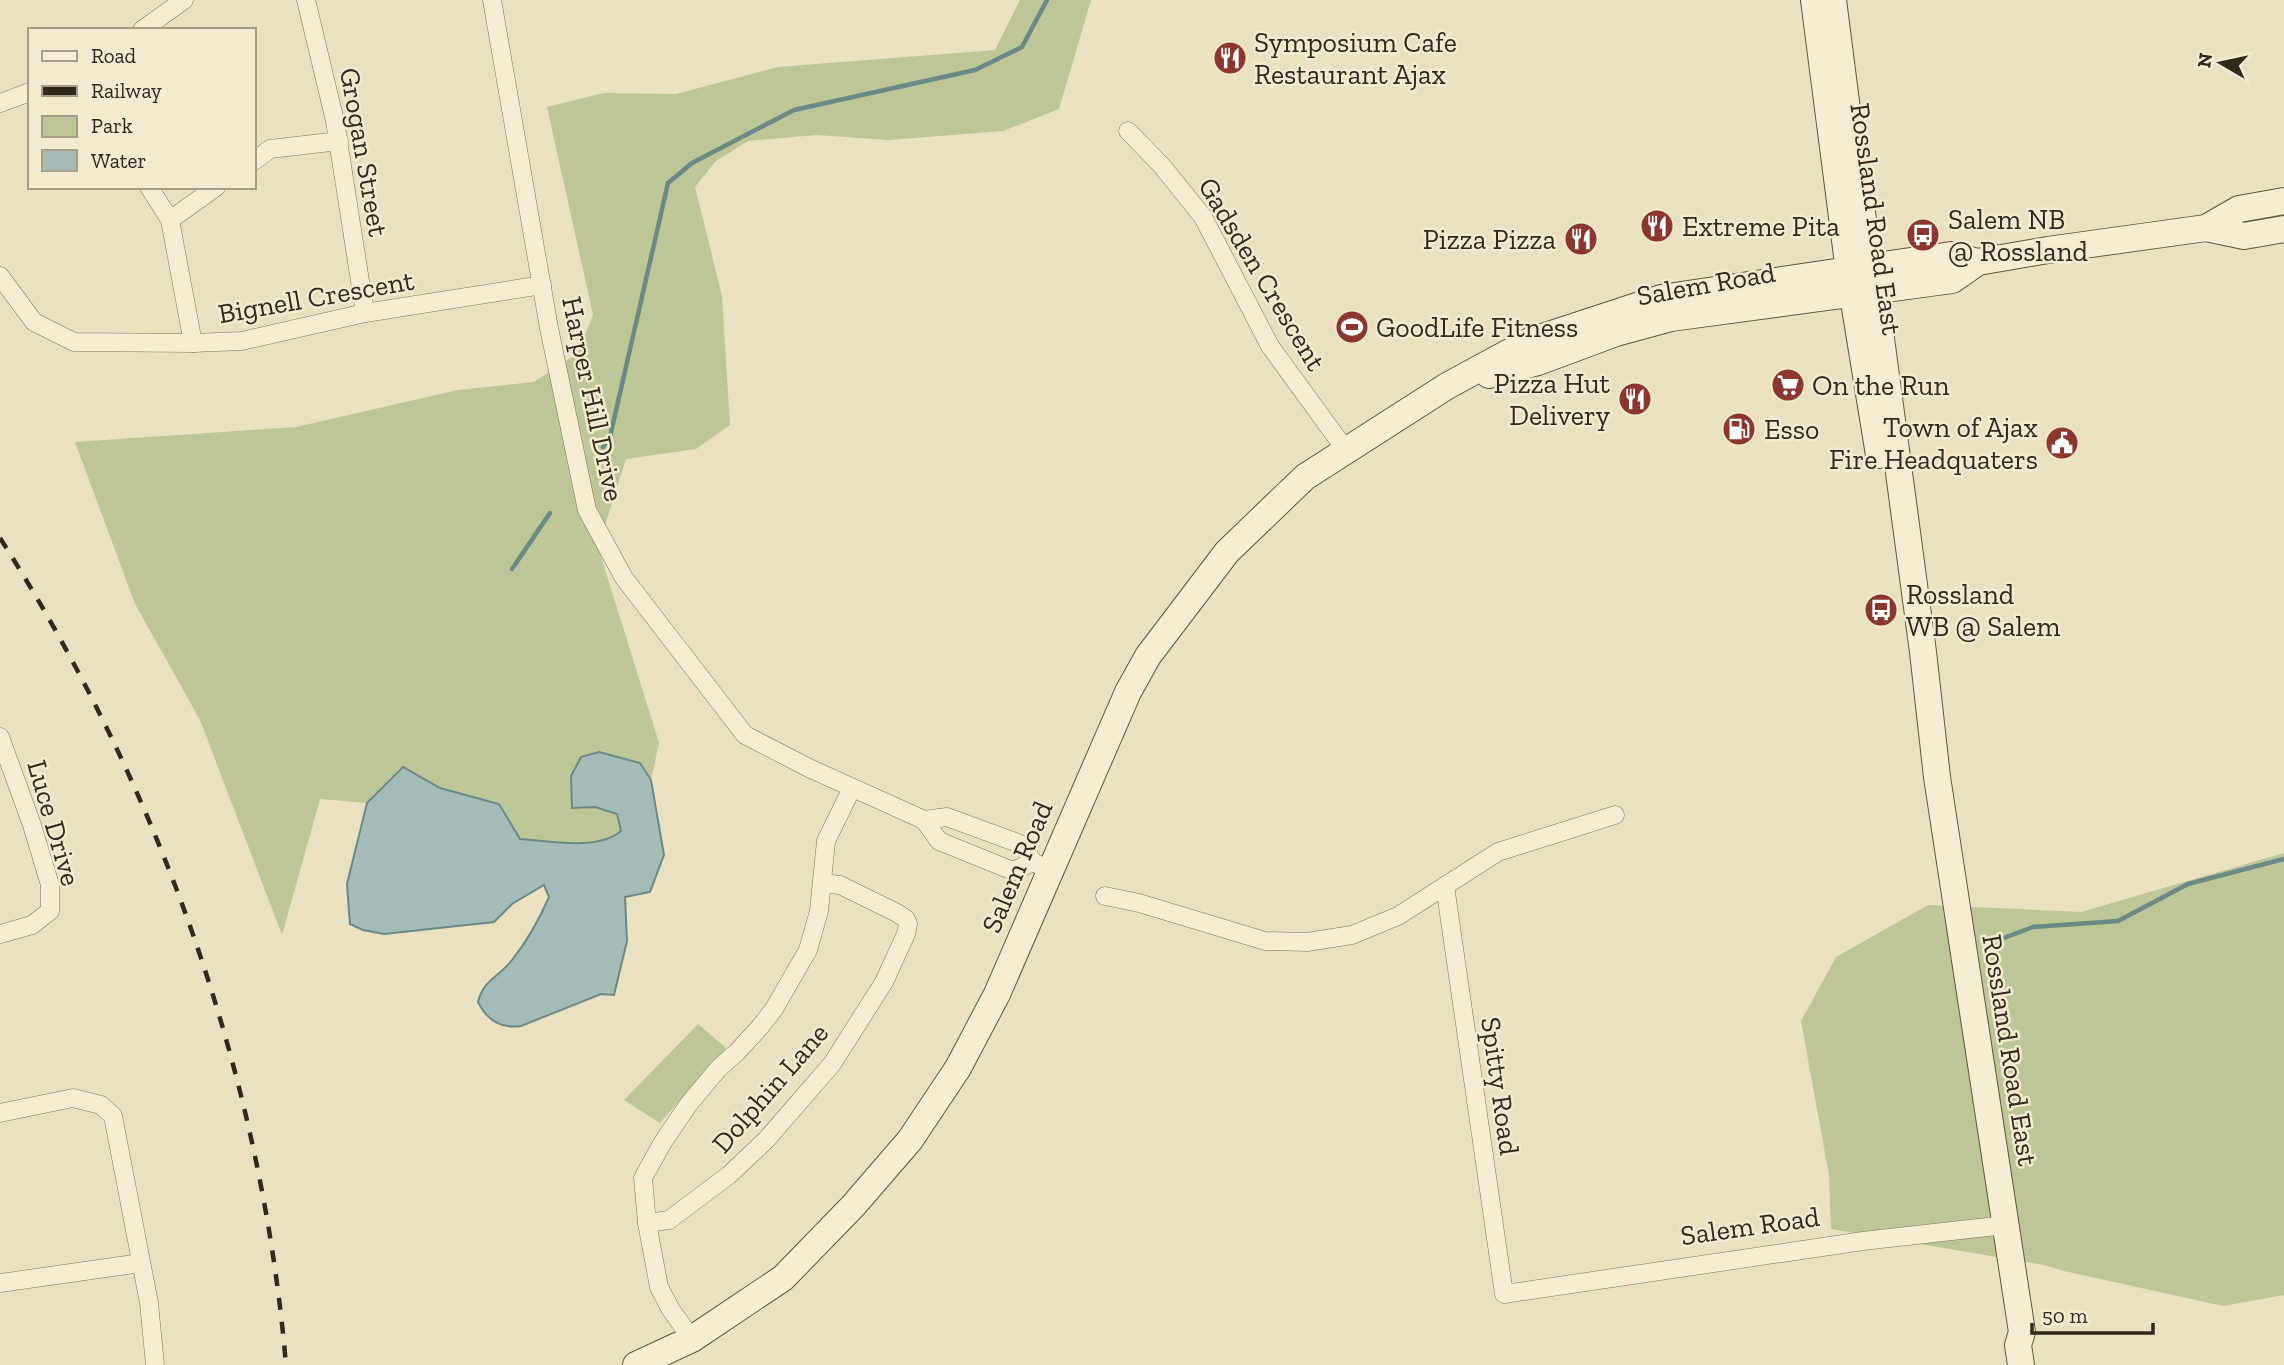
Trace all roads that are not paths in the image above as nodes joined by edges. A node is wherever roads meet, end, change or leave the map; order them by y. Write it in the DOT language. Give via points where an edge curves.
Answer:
graph roads {
  1 [pos="184,0"];
  2 [pos="306,0"];
  3 [pos="492,0"];
  4 [pos="1814,0"];
  5 [pos="1833,0"];
  6 [pos="145,28"];
  7 [pos="28,93"];
  8 [pos="0,103"];
  9 [pos="1128,131"];
  10 [pos="339,141"];
  11 [pos="256,160"];
  12 [pos="150,189"];
  13 [pos="213,189"];
  14 [pos="2284,201"];
  15 [pos="170,220"];
  16 [pos="2206,228"];
  17 [pos="2284,229"];
  18 [pos="0,276"];
  19 [pos="1862,280"];
  20 [pos="542,285"];
  21 [pos="365,313"];
  22 [pos="192,343"];
  23 [pos="1345,449"];
  24 [pos="0,737"];
  25 [pos="4,757"];
  26 [pos="852,788"];
  27 [pos="1615,815"];
  28 [pos="924,820"];
  29 [pos="1042,866"];
  30 [pos="822,883"];
  31 [pos="1445,886"];
  32 [pos="1105,896"];
  33 [pos="0,934"];
  34 [pos="0,1114"];
  35 [pos="647,1223"];
  36 [pos="2006,1226"];
  37 [pos="141,1264"];
  38 [pos="0,1283"];
  39 [pos="1504,1294"];
  40 [pos="2022,1332"];
  41 [pos="691,1339"];
  42 [pos="155,1365"];
  43 [pos="636,1365"];
  44 [pos="2021,1365"];
  45 [pos="2036,1365"];
  1 -- 6 [label="street"];
  2 -- 10 [label="street, Grogan Street"];
  3 -- 20 [label="street, Harper Hill Drive"];
  4 -- 19 [label="main road, Rossland Road East"];
  5 -- 19 [label="main road, Rossland Road East"];
  7 -- 8 [label="street"];
  9 -- 23 [label="street, Gadsden Crescent" via="1203,217 1270,346"];
  10 -- 11 [label="street" via="270,149"];
  10 -- 21 [label="street, Grogan Street"];
  12 -- 15 [label="street"];
  13 -- 15 [label="street"];
  14 -- 16 [label="main road, Salem Road" via="2239,209"];
  15 -- 22 [label="street"];
  16 -- 17 [label="main road, Salem Road" via="2244,236"];
  16 -- 19 [label="main road, Salem Road" via="1978,262 1952,280"];
  18 -- 22 [label="street, Bignell Crescent" via="34,322 74,342"];
  19 -- 23 [label="main road, Salem Road" via="1661,298 1531,341"];
  19 -- 36 [label="main road, Rossland Road East" via="1923,652 1937,777"];
  20 -- 21 [label="street, Bignell Crescent"];
  20 -- 26 [label="street, Harper Hill Drive" via="587,510 624,578 745,735"];
  21 -- 22 [label="street, Bignell Crescent" via="242,341"];
  23 -- 29 [label="main road, Salem Road" via="1305,477 1227,552 1148,656"];
  24 -- 25 [label="street, Luce Drive"];
  25 -- 33 [label="street, Luce Drive" via="50,885 50,911 32,925"];
  26 -- 28 [label="street, Harper Hill Drive"];
  26 -- 30 [label="street" via="826,841"];
  27 -- 31 [label="street" via="1498,852"];
  28 -- 29 [label="street, Harper Hill Drive" via="947,817 1023,845"];
  28 -- 29 [label="street, Harper Hill Drive" via="939,841 1004,868"];
  29 -- 41 [label="main road, Salem Road" via="997,994 958,1068 910,1140 783,1278"];
  30 -- 35 [label="street" via="808,950 774,1009 688,1105 646,1170 642,1186"];
  30 -- 35 [label="street, Dolphin Lane" via="840,885 906,919 906,934 884,982 832,1064 766,1140 669,1220"];
  31 -- 32 [label="street" via="1398,916 1352,935 1307,942 1265,941"];
  31 -- 39 [label="street, Spitty Road"];
  34 -- 37 [label="street" via="73,1098 101,1105 113,1115"];
  35 -- 41 [label="street" via="659,1287"];
  36 -- 39 [label="street, Salem Road" via="1863,1241"];
  36 -- 40 [label="main road, Rossland Road East"];
  37 -- 38 [label="street"];
  37 -- 42 [label="street"];
  40 -- 44 [label="main road, Rossland Road East" via="2018,1345"];
  40 -- 45 [label="main road, Rossland Road East" via="2032,1339"];
  41 -- 43 [label="main road, Salem Road"];
}
